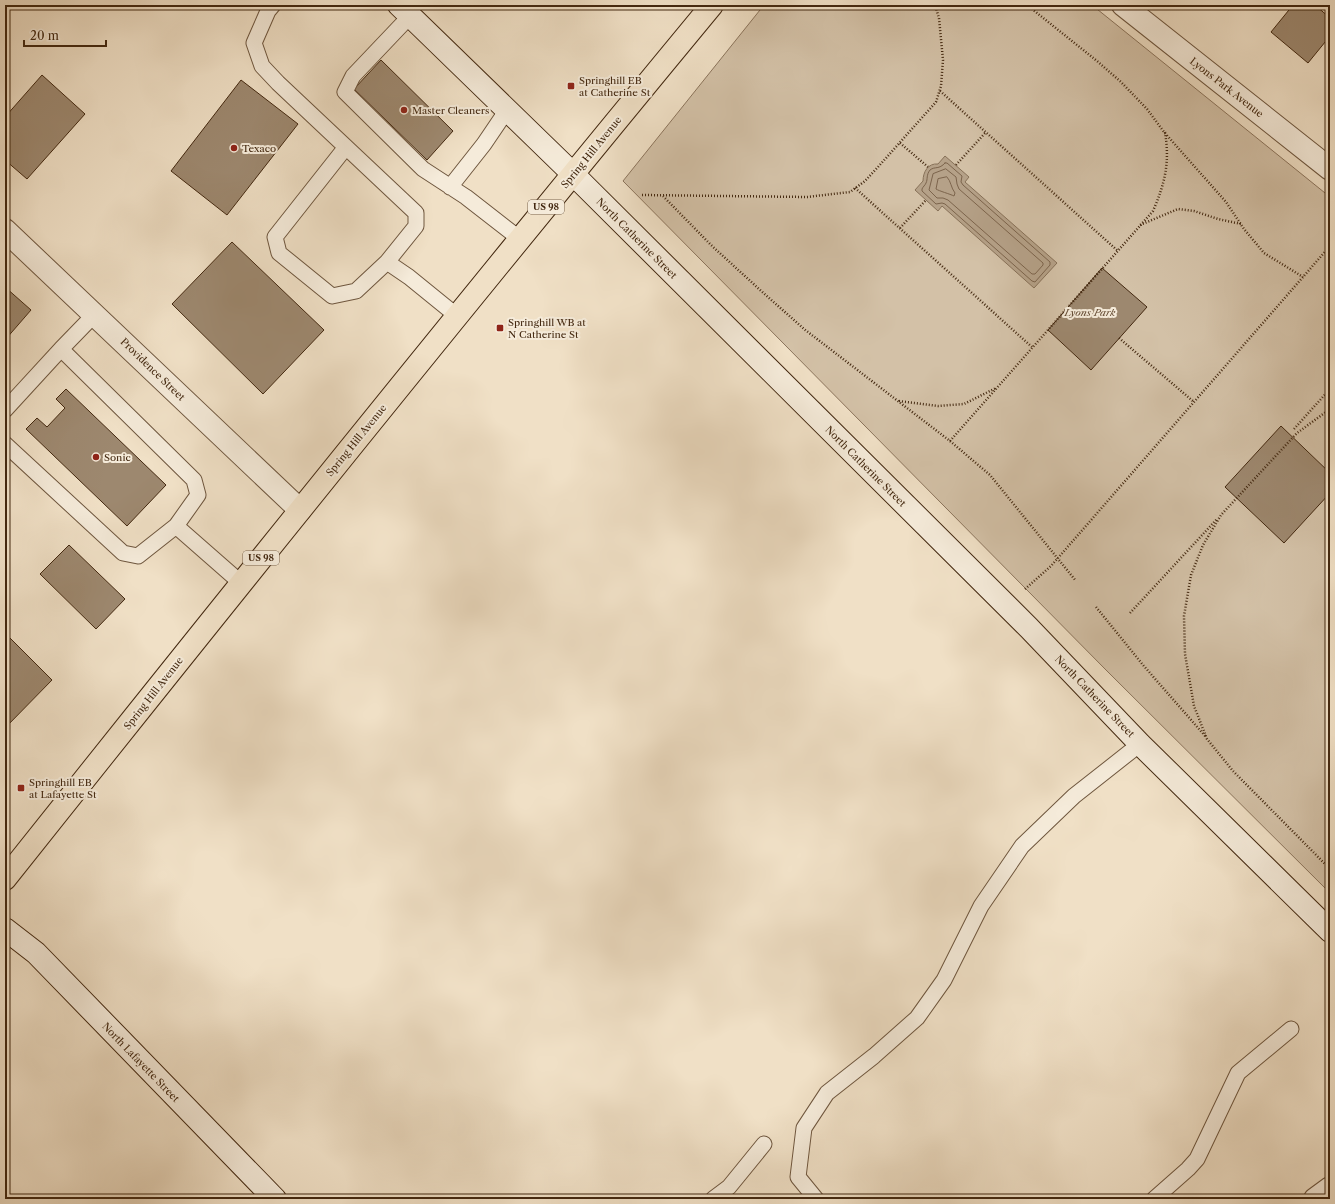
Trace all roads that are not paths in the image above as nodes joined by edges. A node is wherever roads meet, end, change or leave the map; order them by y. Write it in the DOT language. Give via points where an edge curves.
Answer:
graph roads {
  1 [pos="273,5"];
  2 [pos="712,5"];
  3 [pos="1123,5"];
  4 [pos="405,10"];
  5 [pos="507,110"];
  6 [pos="346,147"];
  7 [pos="1330,169"];
  8 [pos="573,174"];
  9 [pos="450,187"];
  10 [pos="5,230"];
  11 [pos="520,239"];
  12 [pos="387,262"];
  13 [pos="95,314"];
  14 [pos="457,316"];
  15 [pos="61,349"];
  16 [pos="5,410"];
  17 [pos="5,444"];
  18 [pos="300,510"];
  19 [pos="176,526"];
  20 [pos="241,583"];
  21 [pos="1140,744"];
  22 [pos="5,879"];
  23 [pos="5,929"];
  24 [pos="1330,931"];
  25 [pos="1291,1029"];
  26 [pos="764,1144"];
  27 [pos="1330,1188"];
  28 [pos="275,1199"];
  29 [pos="714,1199"];
  30 [pos="816,1199"];
  31 [pos="1154,1199"];
  32 [pos="1315,1199"];
  1 -- 6 [label="lane" via="254,43 262,66"];
  2 -- 8 [label="main road, Spring Hill Avenue / US 98"];
  3 -- 7 [label="street, Lyons Park Avenue"];
  4 -- 5 [label="street, North Catherine Street"];
  4 -- 9 [label="lane" via="353,76 345,92 423,169"];
  5 -- 8 [label="street, North Catherine Street"];
  5 -- 9 [label="lane"];
  6 -- 12 [label="lane" via="416,213 416,226"];
  6 -- 12 [label="lane" via="275,237 279,253 332,296 356,291"];
  8 -- 11 [label="main road, Spring Hill Avenue / US 98"];
  8 -- 21 [label="street, North Catherine Street" via="1041,640"];
  9 -- 11 [label="lane"];
  10 -- 13 [label="street, Providence Street"];
  11 -- 14 [label="main road, Spring Hill Avenue / US 98"];
  12 -- 14 [label="lane"];
  13 -- 15 [label="lane"];
  13 -- 18 [label="street, Providence Street"];
  14 -- 18 [label="main road, Spring Hill Avenue / US 98"];
  15 -- 16 [label="lane"];
  15 -- 19 [label="lane" via="194,480 198,495"];
  17 -- 19 [label="lane" via="123,553 138,556"];
  18 -- 20 [label="main road, Spring Hill Avenue / US 98"];
  19 -- 20 [label="lane"];
  20 -- 22 [label="main road, Spring Hill Avenue / US 98"];
  21 -- 24 [label="street, North Catherine Street"];
  21 -- 30 [label="lane" via="1074,796 1022,846 981,906 944,980 917,1018 828,1093 804,1128 798,1177"];
  23 -- 28 [label="street, North Lafayette Street" via="36,953"];
  25 -- 31 [label="lane" via="1238,1073 1198,1159"];
  26 -- 29 [label="lane" via="729,1187"];
  27 -- 32 [label="street"];
}
